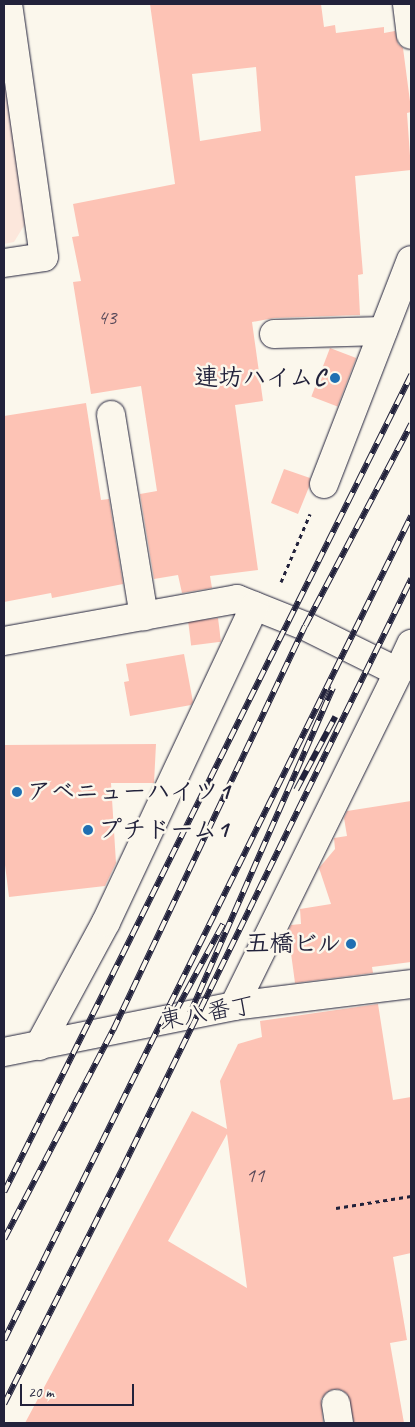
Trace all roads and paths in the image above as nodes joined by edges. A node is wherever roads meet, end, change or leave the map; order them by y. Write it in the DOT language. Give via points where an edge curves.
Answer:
graph roads {
  1 [pos="8,4"];
  2 [pos="407,4"];
  3 [pos="411,35"];
  4 [pos="411,260"];
  5 [pos="4,264"];
  6 [pos="383,331"];
  7 [pos="274,334"];
  8 [pos="112,415"];
  9 [pos="324,484"];
  10 [pos="261,608"];
  11 [pos="144,616"];
  12 [pos="4,641"];
  13 [pos="411,644"];
  14 [pos="398,672"];
  15 [pos="411,984"];
  16 [pos="234,1006"];
  17 [pos="39,1046"];
  18 [pos="4,1052"];
  19 [pos="411,1196"];
  20 [pos="336,1208"];
  1 -- 5 [label="street" via="44,257"];
  2 -- 3 [label="street"];
  4 -- 6 [label="street"];
  6 -- 7 [label="street"];
  6 -- 9 [label="street"];
  8 -- 11 [label="street"];
  9 -- 10 [label="path"];
  10 -- 11 [label="street" via="237,599"];
  10 -- 14 [label="street"];
  10 -- 17 [label="street" via="106,922"];
  11 -- 12 [label="street"];
  13 -- 14 [label="street"];
  14 -- 16 [label="street"];
  15 -- 16 [label="street, 東八番丁"];
  16 -- 17 [label="street, 東八番丁"];
  17 -- 18 [label="street, 東八番丁"];
  19 -- 20 [label="path"];
}
